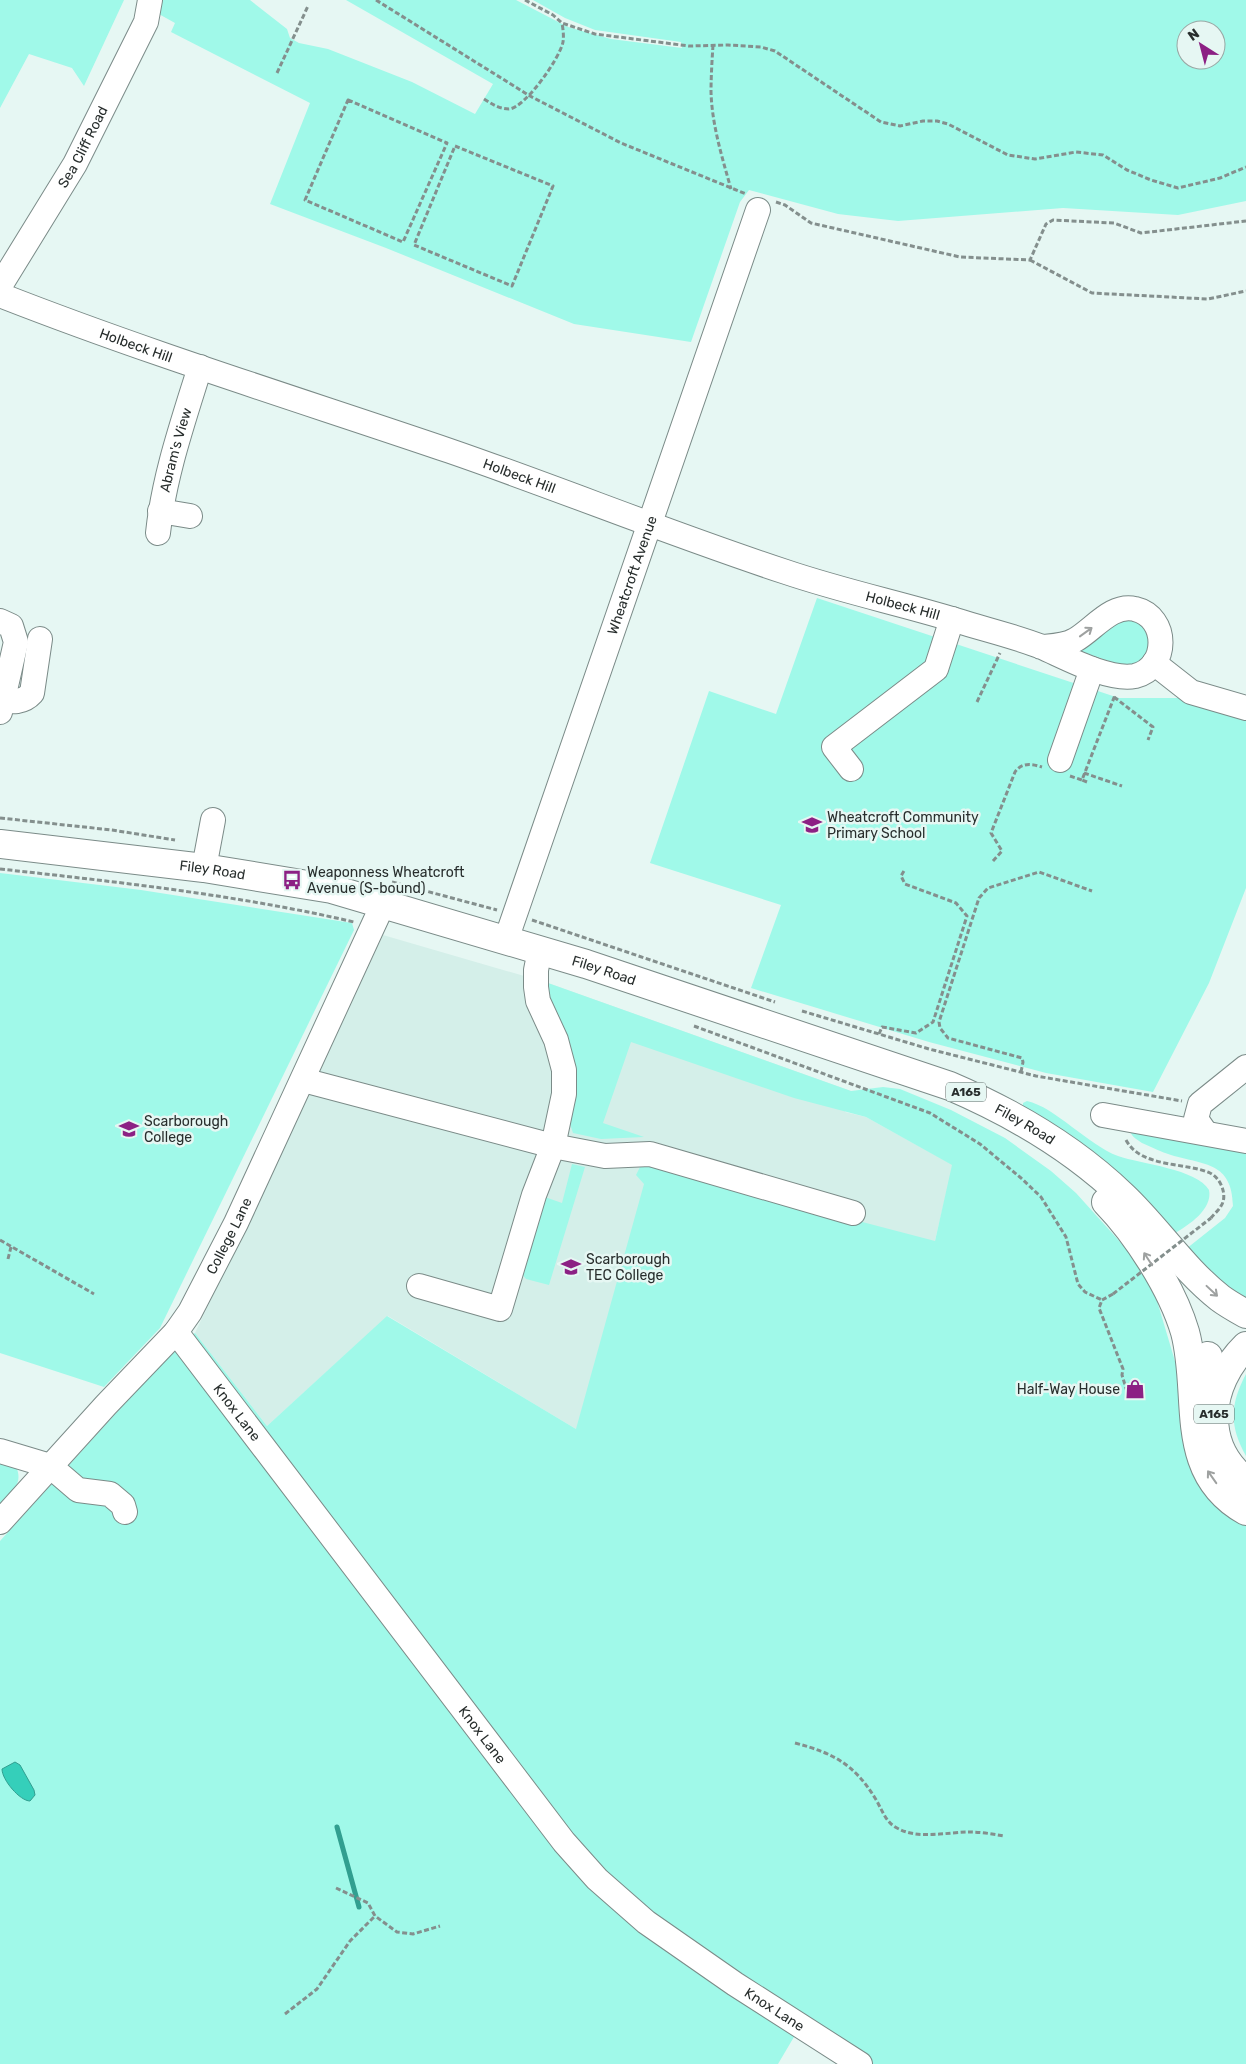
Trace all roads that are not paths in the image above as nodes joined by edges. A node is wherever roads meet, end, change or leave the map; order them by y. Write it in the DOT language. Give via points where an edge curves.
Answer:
graph roads {
  1 [pos="150,0"];
  2 [pos="759,202"];
  3 [pos="0,286"];
  4 [pos="0,295"];
  5 [pos="200,367"];
  6 [pos="190,516"];
  7 [pos="650,525"];
  8 [pos="952,619"];
  9 [pos="0,621"];
  10 [pos="40,639"];
  11 [pos="1041,647"];
  12 [pos="1154,663"];
  13 [pos="1092,669"];
  14 [pos="6,703"];
  15 [pos="1246,708"];
  16 [pos="1056,767"];
  17 [pos="851,769"];
  18 [pos="213,820"];
  19 [pos="0,844"];
  20 [pos="204,868"];
  21 [pos="378,914"];
  22 [pos="506,940"];
  23 [pos="540,950"];
  24 [pos="743,1018"];
  25 [pos="1246,1067"];
  26 [pos="303,1080"];
  27 [pos="1111,1116"];
  28 [pos="1205,1132"];
  29 [pos="1246,1141"];
  30 [pos="554,1146"];
  31 [pos="853,1213"];
  32 [pos="1155,1229"];
  33 [pos="419,1286"];
  34 [pos="1246,1314"];
  35 [pos="176,1332"];
  36 [pos="1246,1346"];
  37 [pos="1214,1404"];
  38 [pos="0,1451"];
  39 [pos="50,1466"];
  40 [pos="1246,1481"];
  41 [pos="124,1512"];
  42 [pos="1246,1512"];
  43 [pos="0,1522"];
  44 [pos="860,2064"];
  1 -- 3 [label="street, Sea Cliff Road" via="146,22 75,164"];
  2 -- 7 [label="street, Wheatcroft Avenue"];
  4 -- 5 [label="street, Holbeck Hill"];
  5 -- 6 [label="street, Abram's View" via="173,452 159,522"];
  5 -- 7 [label="street, Holbeck Hill" via="480,462"];
  7 -- 8 [label="street, Holbeck Hill" via="789,574"];
  7 -- 22 [label="street, Wheatcroft Avenue"];
  8 -- 11 [label="street, Holbeck Hill"];
  8 -- 17 [label="street" via="936,668 834,747"];
  9 -- 14 [label="street" via="11,626 16,642"];
  10 -- 14 [label="street" via="32,693 27,698"];
  11 -- 12 [label="street, Holbeck Hill, one-way" via="1074,641 1112,613 1137,609 1149,616 1161,636 1160,653"];
  11 -- 13 [label="street, Holbeck Hill"];
  12 -- 13 [label="street, Holbeck Hill" via="1118,686"];
  12 -- 15 [label="street" via="1191,692"];
  13 -- 16 [label="street"];
  18 -- 20 [label="street"];
  19 -- 20 [label="highway, Filey Road / A165"];
  20 -- 21 [label="highway, Filey Road / A165" via="318,886"];
  21 -- 22 [label="highway, Filey Road / A165"];
  21 -- 26 [label="street, College Lane"];
  22 -- 23 [label="highway, Filey Road / A165"];
  23 -- 24 [label="highway, Filey Road / A165"];
  23 -- 30 [label="street" via="536,970 538,1001 556,1040 564,1070 564,1094"];
  24 -- 32 [label="highway, Filey Road / A165" via="894,1066 994,1104 1084,1163"];
  42 -- 24 [label="highway, one-way" via="1216,1483 1206,1468 1196,1440 1192,1363 1173,1297 1128,1228 1088,1184 1003,1120 944,1096 800,1047"];
  25 -- 28 [label="street" via="1200,1104 1196,1119"];
  26 -- 30 [label="street"];
  26 -- 35 [label="street, College Lane" via="236,1223 190,1312"];
  27 -- 28 [label="street"];
  28 -- 29 [label="street"];
  30 -- 31 [label="street" via="605,1156 650,1154"];
  30 -- 33 [label="street" via="534,1195 500,1309"];
  32 -- 34 [label="highway, Filey Road / A165, one-way" via="1194,1274 1221,1299"];
  32 -- 37 [label="highway, Filey Road / A165" via="1198,1318 1209,1358"];
  35 -- 39 [label="street, College Lane"];
  35 -- 44 [label="street, Knox Lane" via="564,1842 597,1879 646,1922"];
  36 -- 37 [label="highway, Filey Road / A165" via="1232,1359 1219,1382"];
  37 -- 40 [label="highway, Filey Road / A165" via="1214,1428 1223,1455"];
  38 -- 39 [label="street"];
  39 -- 41 [label="street" via="73,1487 118,1498"];
  39 -- 43 [label="street, College Lane"];
}
